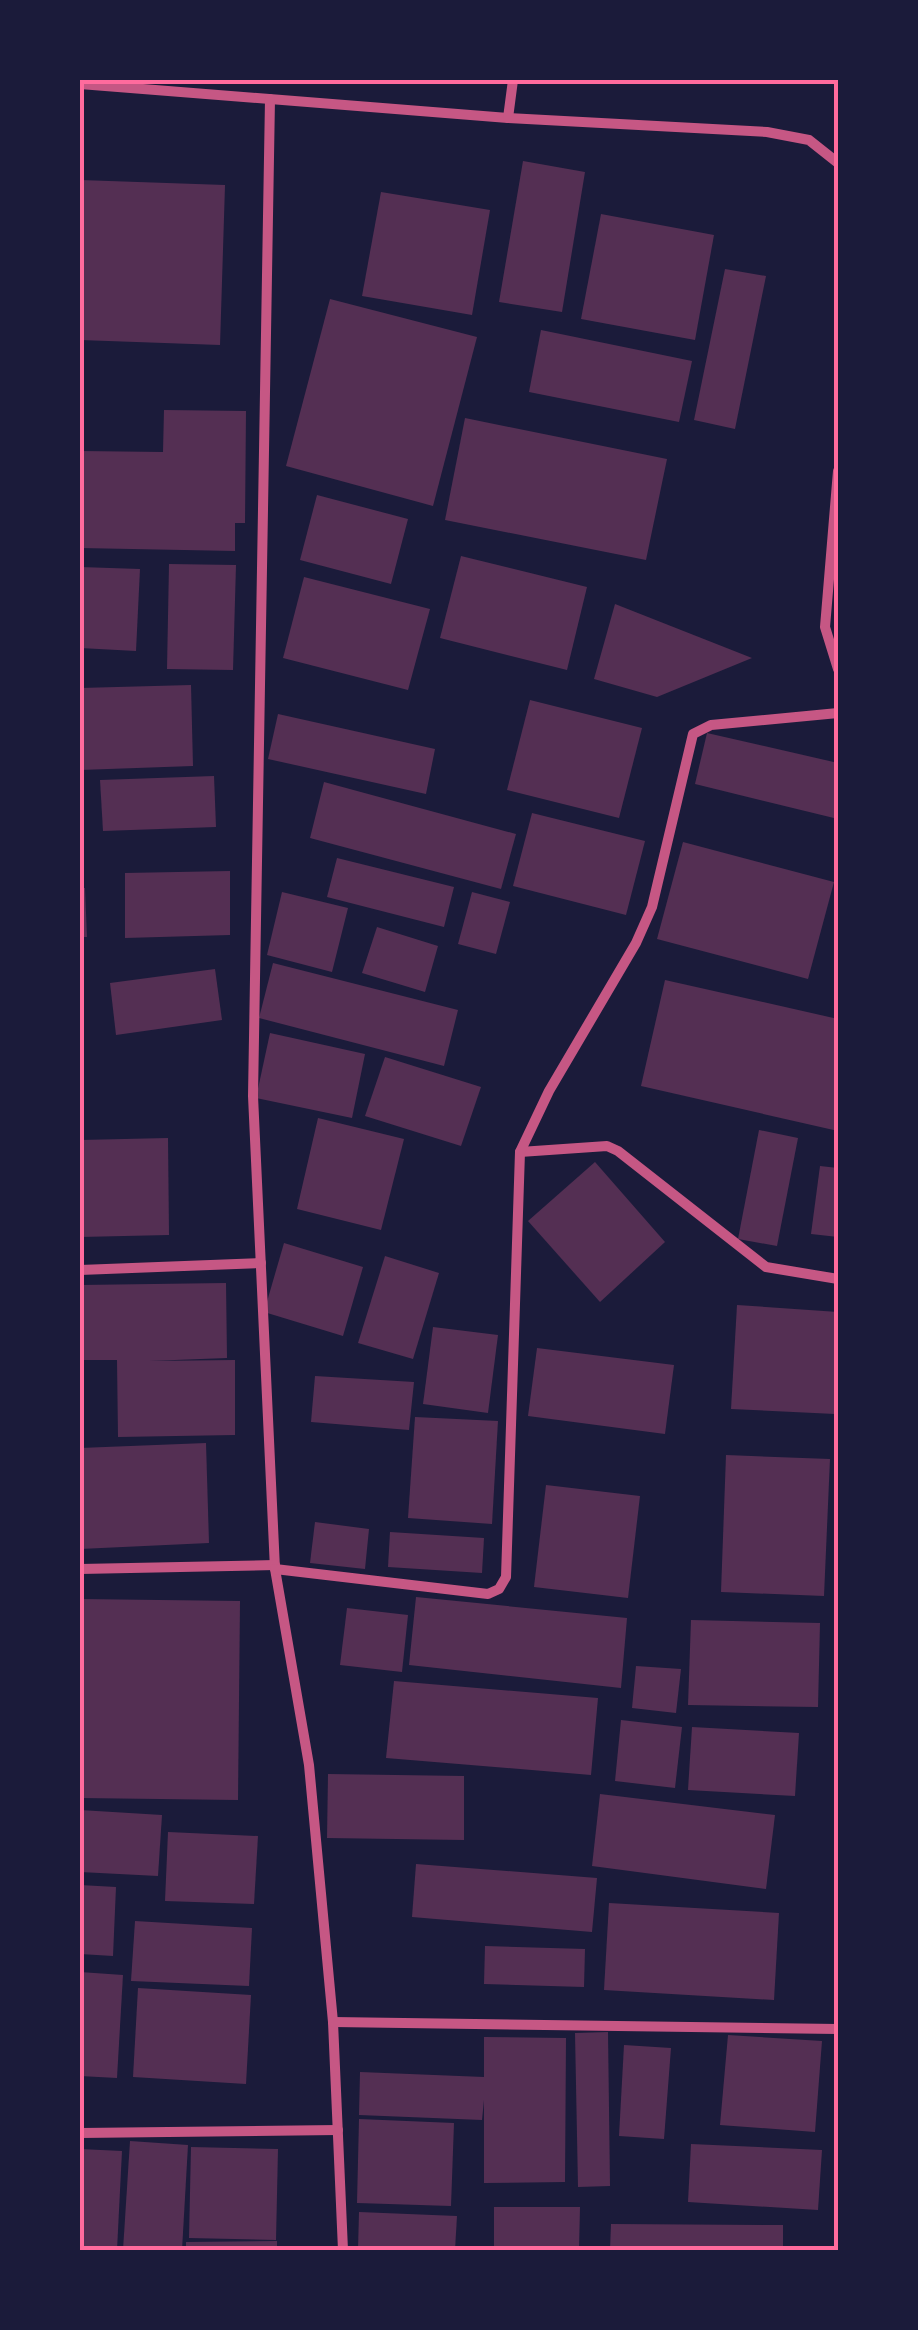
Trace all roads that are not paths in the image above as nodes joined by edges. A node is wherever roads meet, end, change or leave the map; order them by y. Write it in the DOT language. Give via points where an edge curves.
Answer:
graph roads {
  1 [pos="513,80"];
  2 [pos="80,84"];
  3 [pos="270,99"];
  4 [pos="508,118"];
  5 [pos="838,163"];
  6 [pos="838,471"];
  7 [pos="838,669"];
  8 [pos="838,712"];
  9 [pos="520,1152"];
  10 [pos="261,1263"];
  11 [pos="80,1270"];
  12 [pos="838,1279"];
  13 [pos="275,1567"];
  14 [pos="80,1569"];
  15 [pos="333,2022"];
  16 [pos="838,2030"];
  17 [pos="338,2130"];
  18 [pos="80,2133"];
  19 [pos="343,2250"];
  1 -- 4 [label="street"];
  2 -- 3 [label="street"];
  3 -- 4 [label="street"];
  3 -- 10 [label="street" via="254,1096"];
  4 -- 5 [label="street" via="768,132 809,140"];
  6 -- 7 [label="street" via="825,628"];
  8 -- 9 [label="street" via="710,725 692,734 652,907"];
  9 -- 12 [label="street" via="607,1146 766,1267"];
  9 -- 13 [label="street" via="506,1578 488,1594"];
  10 -- 11 [label="street"];
  10 -- 13 [label="street"];
  13 -- 14 [label="street"];
  13 -- 15 [label="street" via="308,1765"];
  15 -- 16 [label="street"];
  15 -- 17 [label="street"];
  17 -- 18 [label="street"];
  17 -- 19 [label="street"];
}
